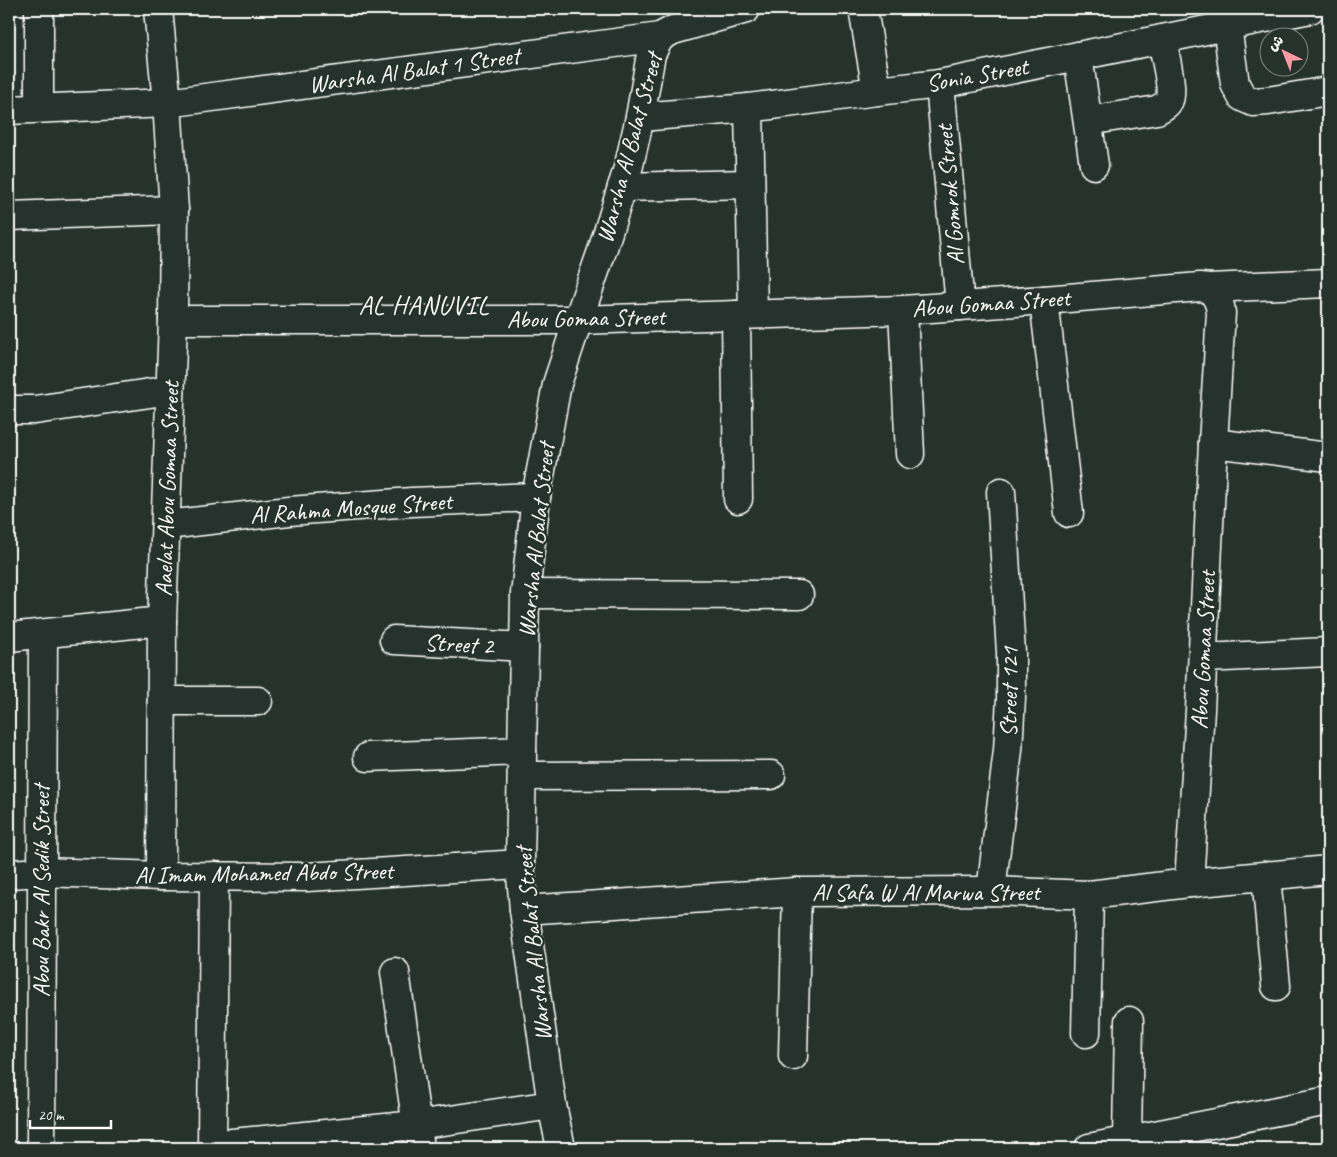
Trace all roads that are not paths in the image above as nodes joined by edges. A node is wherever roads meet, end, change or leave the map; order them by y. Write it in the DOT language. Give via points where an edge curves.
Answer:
graph roads {
  1 [pos="39,9"];
  2 [pos="158,9"];
  3 [pos="746,9"];
  4 [pos="863,9"];
  5 [pos="1310,9"];
  6 [pos="1227,26"];
  7 [pos="660,37"];
  8 [pos="1162,39"];
  9 [pos="1078,56"];
  10 [pos="940,84"];
  11 [pos="877,91"];
  12 [pos="1328,91"];
  13 [pos="167,103"];
  14 [pos="39,108"];
  15 [pos="749,108"];
  16 [pos="9,110"];
  17 [pos="640,117"];
  18 [pos="1088,121"];
  19 [pos="1094,165"];
  20 [pos="750,184"];
  21 [pos="622,187"];
  22 [pos="174,210"];
  23 [pos="9,216"];
  24 [pos="1328,283"];
  25 [pos="1209,288"];
  26 [pos="1044,300"];
  27 [pos="960,306"];
  28 [pos="903,310"];
  29 [pos="745,314"];
  30 [pos="173,320"];
  31 [pos="578,320"];
  32 [pos="170,390"];
  33 [pos="9,410"];
  34 [pos="1213,443"];
  35 [pos="910,454"];
  36 [pos="1328,457"];
  37 [pos="1001,492"];
  38 [pos="536,497"];
  39 [pos="738,499"];
  40 [pos="1070,513"];
  41 [pos="166,525"];
  42 [pos="525,594"];
  43 [pos="799,595"];
  44 [pos="162,621"];
  45 [pos="42,634"];
  46 [pos="9,637"];
  47 [pos="394,640"];
  48 [pos="524,647"];
  49 [pos="1328,652"];
  50 [pos="1203,658"];
  51 [pos="162,701"];
  52 [pos="258,701"];
  53 [pos="368,757"];
  54 [pos="522,764"];
  55 [pos="771,775"];
  56 [pos="520,864"];
  57 [pos="1328,870"];
  58 [pos="41,872"];
  59 [pos="9,874"];
  60 [pos="161,876"];
  61 [pos="214,876"];
  62 [pos="1266,876"];
  63 [pos="1188,883"];
  64 [pos="991,891"];
  65 [pos="796,892"];
  66 [pos="1089,894"];
  67 [pos="524,910"];
  68 [pos="395,972"];
  69 [pos="1276,986"];
  70 [pos="1128,1021"];
  71 [pos="1086,1033"];
  72 [pos="793,1056"];
  73 [pos="1328,1101"];
  74 [pos="552,1105"];
  75 [pos="418,1136"];
  76 [pos="1127,1140"];
  77 [pos="212,1146"];
  78 [pos="41,1148"];
  79 [pos="561,1148"];
  80 [pos="1089,1148"];
  1 -- 14 [label="street"];
  2 -- 13 [label="street, Aaelat Abou Gomaa Street"];
  3 -- 7 [label="street, Warsha Al Balat Street" via="673,30"];
  4 -- 11 [label="street"];
  5 -- 6 [label="street, Sonia Street"];
  6 -- 8 [label="street, Sonia Street"];
  6 -- 12 [label="street" via="1234,84 1242,97 1253,102 1268,101"];
  7 -- 13 [label="street, Warsha Al Balat 1 Street"];
  7 -- 17 [label="street, Warsha Al Balat Street" via="651,54"];
  8 -- 9 [label="street, Sonia Street"];
  8 -- 18 [label="street" via="1171,89 1166,105 1157,110"];
  9 -- 10 [label="street, Sonia Street"];
  9 -- 18 [label="street"];
  10 -- 11 [label="street, Sonia Street"];
  10 -- 27 [label="street, Al Gomrok Street"];
  11 -- 15 [label="street, Sonia Street"];
  13 -- 14 [label="street, Warsha Al Balat 1 Street"];
  13 -- 22 [label="street, Aaelat Abou Gomaa Street"];
  14 -- 16 [label="street, Warsha Al Balat 1 Street"];
  15 -- 17 [label="street, Sonia Street"];
  15 -- 20 [label="street"];
  17 -- 21 [label="street, Warsha Al Balat Street"];
  18 -- 19 [label="street"];
  20 -- 21 [label="street"];
  20 -- 29 [label="street"];
  21 -- 31 [label="street, Warsha Al Balat Street"];
  22 -- 23 [label="street"];
  22 -- 30 [label="street, Aaelat Abou Gomaa Street"];
  24 -- 25 [label="street"];
  25 -- 26 [label="street, Abou Gomaa Street"];
  25 -- 34 [label="street, Abou Gomaa Street" via="1220,303 1221,314"];
  26 -- 27 [label="street, Abou Gomaa Street"];
  26 -- 40 [label="street"];
  27 -- 28 [label="street, Abou Gomaa Street"];
  28 -- 29 [label="street, Abou Gomaa Street"];
  28 -- 35 [label="street"];
  29 -- 31 [label="street, Abou Gomaa Street"];
  29 -- 39 [label="street"];
  30 -- 31 [label="street, Abou Gomaa Street"];
  30 -- 32 [label="street, Aaelat Abou Gomaa Street"];
  31 -- 38 [label="street, Warsha Al Balat Street" via="557,384"];
  32 -- 33 [label="street" via="35,410"];
  32 -- 41 [label="street, Aaelat Abou Gomaa Street"];
  34 -- 36 [label="street"];
  34 -- 50 [label="street, Abou Gomaa Street"];
  37 -- 64 [label="street, Street 121" via="1011,698"];
  38 -- 41 [label="street, Al Rahma Mosque Street" via="289,511"];
  38 -- 42 [label="street, Warsha Al Balat Street"];
  41 -- 44 [label="street, Aaelat Abou Gomaa Street"];
  42 -- 43 [label="street"];
  42 -- 48 [label="street, Warsha Al Balat Street"];
  44 -- 45 [label="street"];
  44 -- 51 [label="street, Aaelat Abou Gomaa Street"];
  45 -- 46 [label="street"];
  45 -- 58 [label="street, Abou Bakr Al Sedik Street"];
  47 -- 48 [label="street, Street 2"];
  48 -- 54 [label="street, Warsha Al Balat Street"];
  49 -- 50 [label="street"];
  50 -- 63 [label="street, Abou Gomaa Street"];
  51 -- 52 [label="street"];
  51 -- 60 [label="street, Aaelat Abou Gomaa Street"];
  53 -- 54 [label="street"];
  54 -- 55 [label="street"];
  54 -- 56 [label="street, Warsha Al Balat Street"];
  56 -- 61 [label="street, Al Imam Mohamed Abdo Street" via="307,877"];
  56 -- 67 [label="street, Warsha Al Balat Street"];
  57 -- 62 [label="street, Al Safa W Al Marwa Street"];
  58 -- 59 [label="street, Al Imam Mohamed Abdo Street"];
  58 -- 60 [label="street, Al Imam Mohamed Abdo Street"];
  58 -- 78 [label="street, Abou Bakr Al Sedik Street"];
  60 -- 61 [label="street, Al Imam Mohamed Abdo Street"];
  61 -- 77 [label="street"];
  62 -- 63 [label="street, Al Safa W Al Marwa Street"];
  62 -- 69 [label="street"];
  63 -- 66 [label="street, Al Safa W Al Marwa Street"];
  64 -- 65 [label="street, Al Safa W Al Marwa Street"];
  64 -- 66 [label="street, Al Safa W Al Marwa Street"];
  65 -- 67 [label="street, Al Safa W Al Marwa Street"];
  65 -- 72 [label="street"];
  66 -- 71 [label="street"];
  67 -- 74 [label="street, Warsha Al Balat Street"];
  68 -- 75 [label="street"];
  70 -- 76 [label="street"];
  73 -- 76 [label="street"];
  74 -- 75 [label="street"];
  74 -- 79 [label="street, Warsha Al Balat Street"];
  75 -- 77 [label="street"];
  76 -- 80 [label="street"];
}
